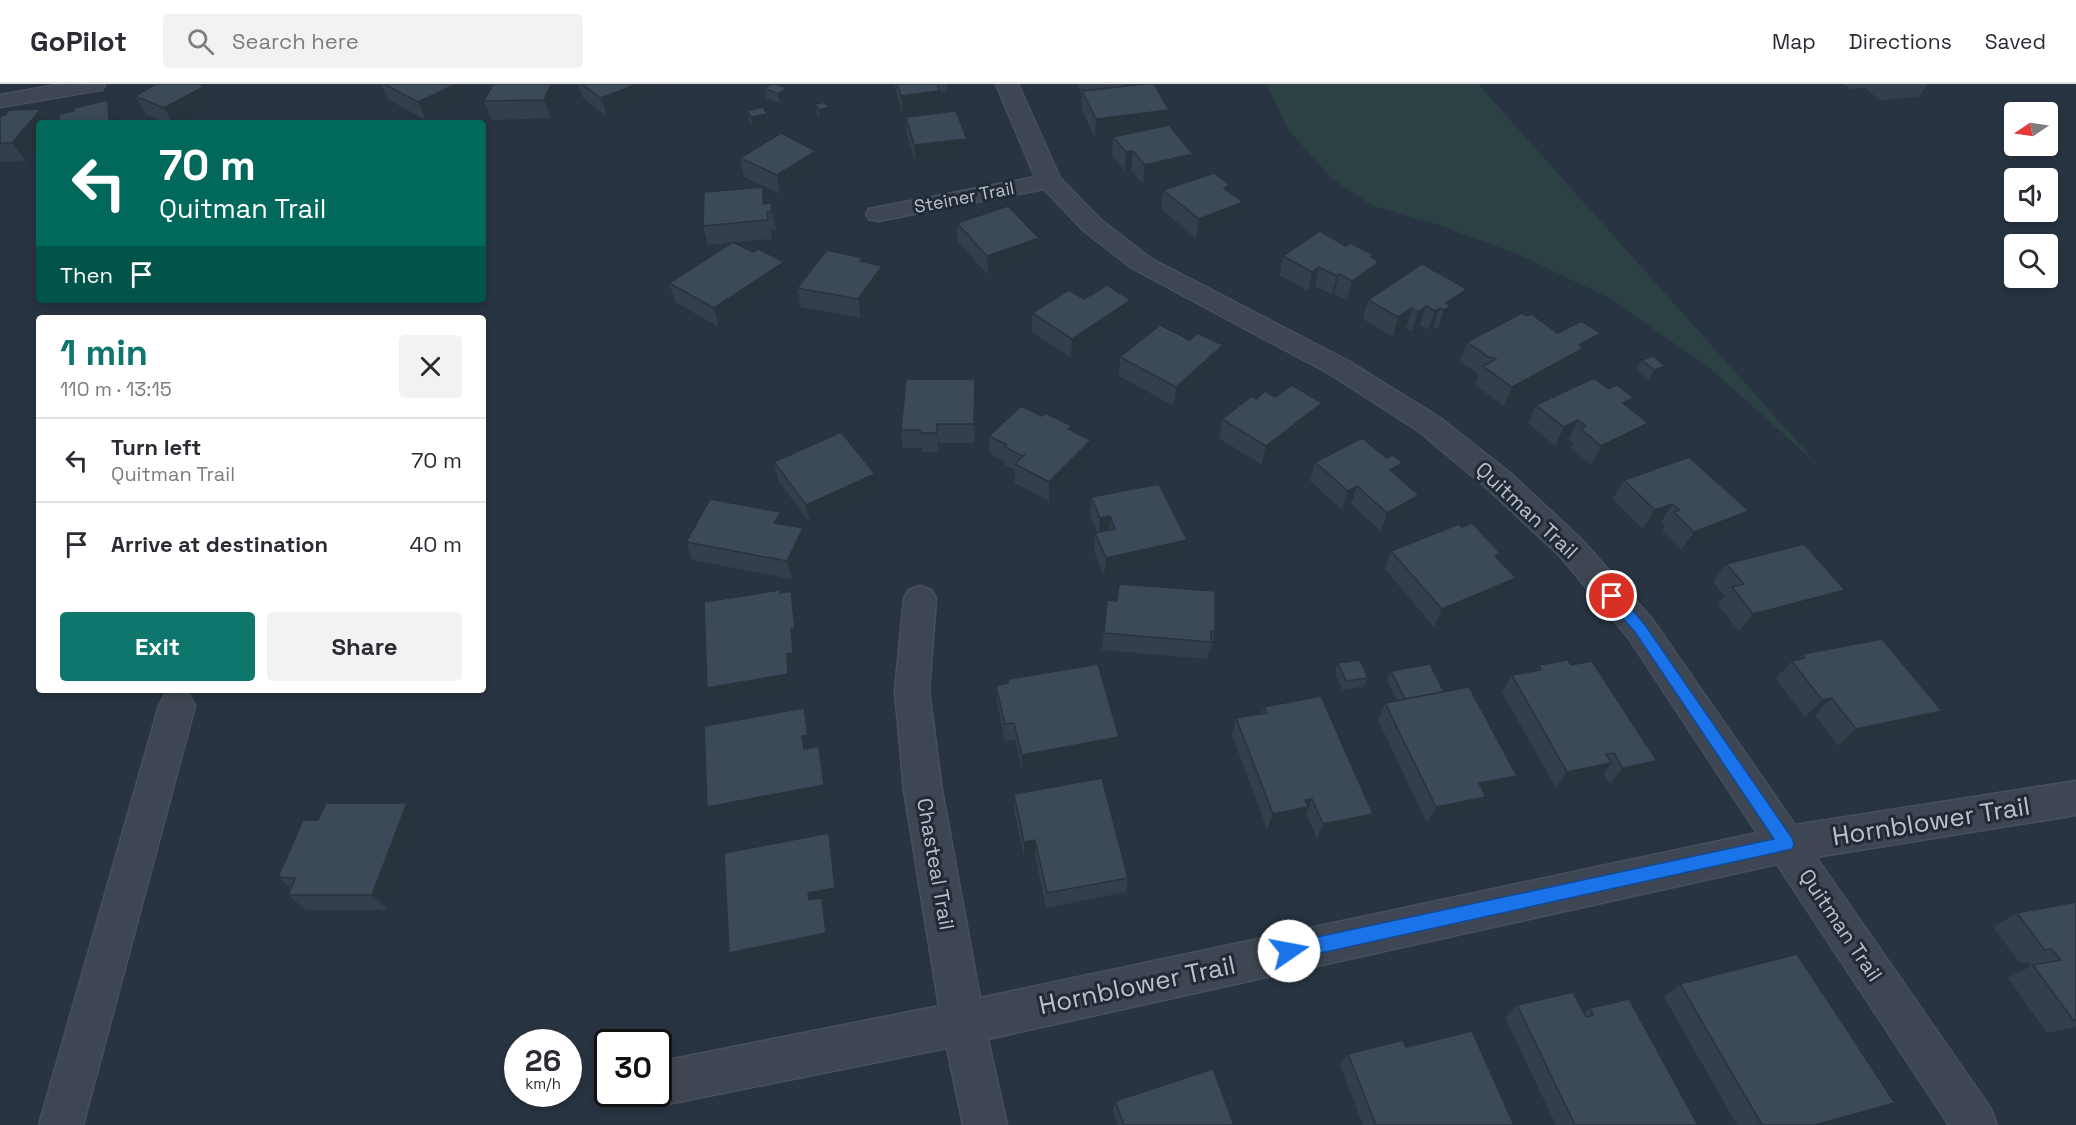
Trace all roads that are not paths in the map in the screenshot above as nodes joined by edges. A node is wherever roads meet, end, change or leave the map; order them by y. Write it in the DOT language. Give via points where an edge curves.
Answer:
graph roads {
  1 [pos="1007,84"];
  2 [pos="94,85"];
  3 [pos="0,101"];
  4 [pos="1049,181"];
  5 [pos="878,214"];
  6 [pos="920,599"];
  7 [pos="177,706"];
  8 [pos="2076,798"];
  9 [pos="1786,844"];
  10 [pos="963,1023"];
  11 [pos="672,1081"];
  12 [pos="61,1125"];
  13 [pos="985,1125"];
  14 [pos="1975,1125"];
  1 -- 4 [label="street, Quitman Trail"];
  2 -- 3 [label="street"];
  4 -- 5 [label="street, Steiner Trail"];
  4 -- 9 [label="street, Quitman Trail" via="1092,225 1141,263 1340,368 1430,425 1500,481 1570,547 1640,628"];
  6 -- 10 [label="street, Chasteal Trail" via="912,691 923,790"];
  7 -- 12 [label="street"];
  8 -- 9 [label="street, Hornblower Trail"];
  9 -- 10 [label="street, Hornblower Trail"];
  9 -- 14 [label="street, Quitman Trail"];
  10 -- 11 [label="street, Hornblower Trail"];
  10 -- 13 [label="street, Chasteal Trail"];
}
